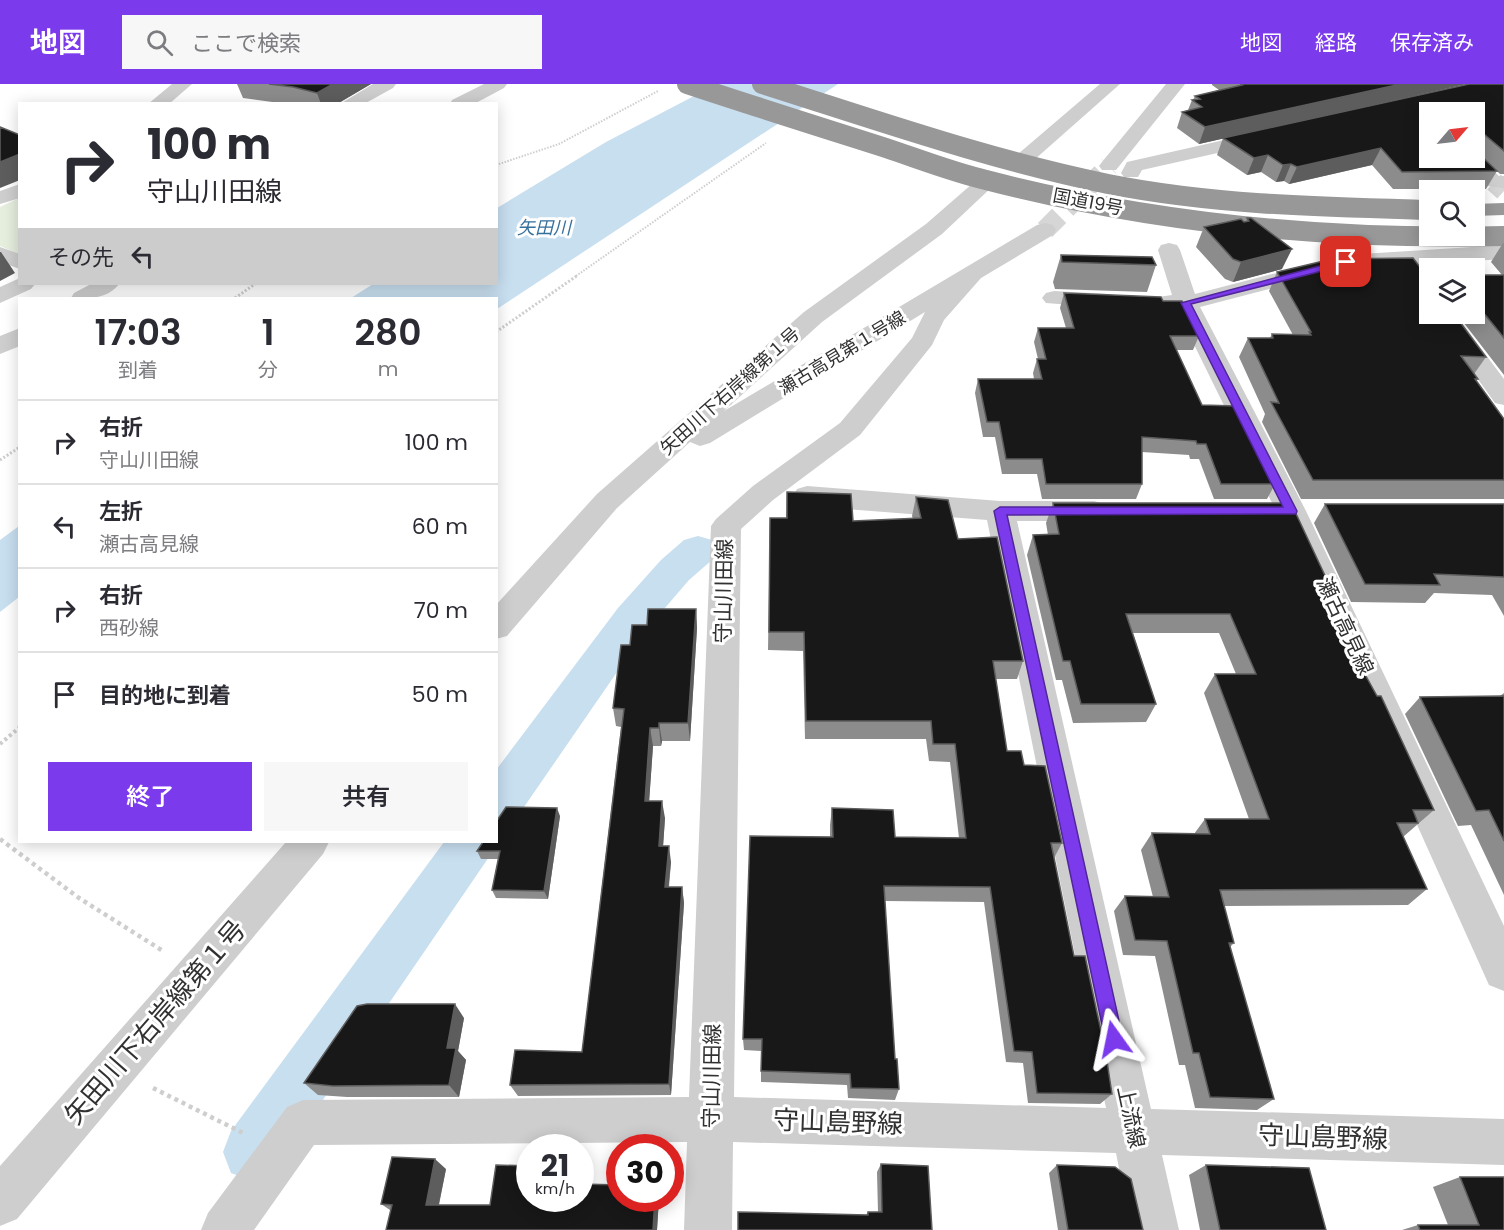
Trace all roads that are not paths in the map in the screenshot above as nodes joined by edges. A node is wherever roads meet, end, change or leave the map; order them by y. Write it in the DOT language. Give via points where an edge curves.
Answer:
graph roads {
  1 [pos="183,84"];
  2 [pos="498,84"];
  3 [pos="687,84"];
  4 [pos="762,84"];
  5 [pos="1176,84"];
  6 [pos="1397,84"];
  7 [pos="1109,85"];
  8 [pos="395,87"];
  9 [pos="1437,98"];
  10 [pos="160,102"];
  11 [pos="354,102"];
  12 [pos="380,102"];
  13 [pos="463,102"];
  14 [pos="1432,102"];
  15 [pos="1419,106"];
  16 [pos="1394,108"];
  17 [pos="1419,110"];
  18 [pos="1281,133"];
  19 [pos="1018,164"];
  20 [pos="1109,166"];
  21 [pos="1482,168"];
  22 [pos="1131,173"];
  23 [pos="987,181"];
  24 [pos="1499,182"];
  25 [pos="18,191"];
  26 [pos="0,198"];
  27 [pos="1504,209"];
  28 [pos="1419,210"];
  29 [pos="1485,210"];
  30 [pos="1045,230"];
  31 [pos="1504,236"];
  32 [pos="1169,250"];
  33 [pos="1504,252"];
  34 [pos="0,254"];
  35 [pos="18,261"];
  36 [pos="972,275"];
  37 [pos="21,285"];
  38 [pos="105,285"];
  39 [pos="0,296"];
  40 [pos="84,297"];
  41 [pos="1054,298"];
  42 [pos="1186,303"];
  43 [pos="1450,324"];
  44 [pos="18,336"];
  45 [pos="0,347"];
  46 [pos="1504,397"];
  47 [pos="637,474"];
  48 [pos="763,493"];
  49 [pos="1000,511"];
  50 [pos="1116,511"];
  51 [pos="1256,511"];
  52 [pos="1303,511"];
  53 [pos="498,625"];
  54 [pos="309,843"];
  55 [pos="1504,971"];
  56 [pos="711,1119"];
  57 [pos="1134,1131"];
  58 [pos="1504,1142"];
  59 [pos="0,1202"];
  60 [pos="225,1230"];
  61 [pos="708,1230"];
  62 [pos="1155,1230"];
  1 -- 10 [label="street"];
  2 -- 13 [label="street"];
  3 -- 23 [label="highway, 国道19号, bridge"];
  4 -- 19 [label="highway, 国道19号, bridge"];
  5 -- 20 [label="street"];
  6 -- 15 [label="street"];
  7 -- 19 [label="street"];
  8 -- 11 [label="street"];
  8 -- 12 [label="street"];
  9 -- 14 [label="street"];
  16 -- 17 [label="street"];
  18 -- 22 [label="street" via="1134,166"];
  19 -- 28 [label="highway, 国道19号, bridge" via="1110,184 1215,199"];
  21 -- 24 [label="street"];
  23 -- 31 [label="highway, 国道19号, bridge" via="1091,204 1300,232"];
  23 -- 47 [label="street, 矢田川下右岸線第１号" via="934,229 813,317"];
  25 -- 26 [label="street"];
  27 -- 29 [label="highway"];
  30 -- 36 [label="street, 瀬古高見第１号線"];
  32 -- 42 [label="street, 瀬古高見線"];
  33 -- 42 [label="street" via="1409,268 1346,262"];
  34 -- 35 [label="street"];
  36 -- 47 [label="street, 瀬古高見第１号線"];
  36 -- 48 [label="street, 守山川田線" via="933,318 923,340 850,429"];
  37 -- 39 [label="street"];
  38 -- 40 [label="street"];
  41 -- 42 [label="street"];
  42 -- 52 [label="street, 瀬古高見線"];
  43 -- 46 [label="street"];
  44 -- 45 [label="street"];
  47 -- 53 [label="street, 矢田川下右岸線第１号" via="607,501"];
  48 -- 49 [label="street"];
  48 -- 56 [label="street, 守山川田線" via="726,526"];
  49 -- 50 [label="street"];
  49 -- 57 [label="street, 上流線"];
  51 -- 52 [label="street"];
  52 -- 55 [label="street, 瀬古高見線"];
  54 -- 59 [label="street, 矢田川下右岸線第１号"];
  56 -- 57 [label="street, 守山島野線"];
  56 -- 60 [label="street, 守山島野線" via="303,1124"];
  56 -- 61 [label="street, 守山川田線"];
  57 -- 58 [label="street, 守山島野線"];
  57 -- 62 [label="street, 上流線"];
}
